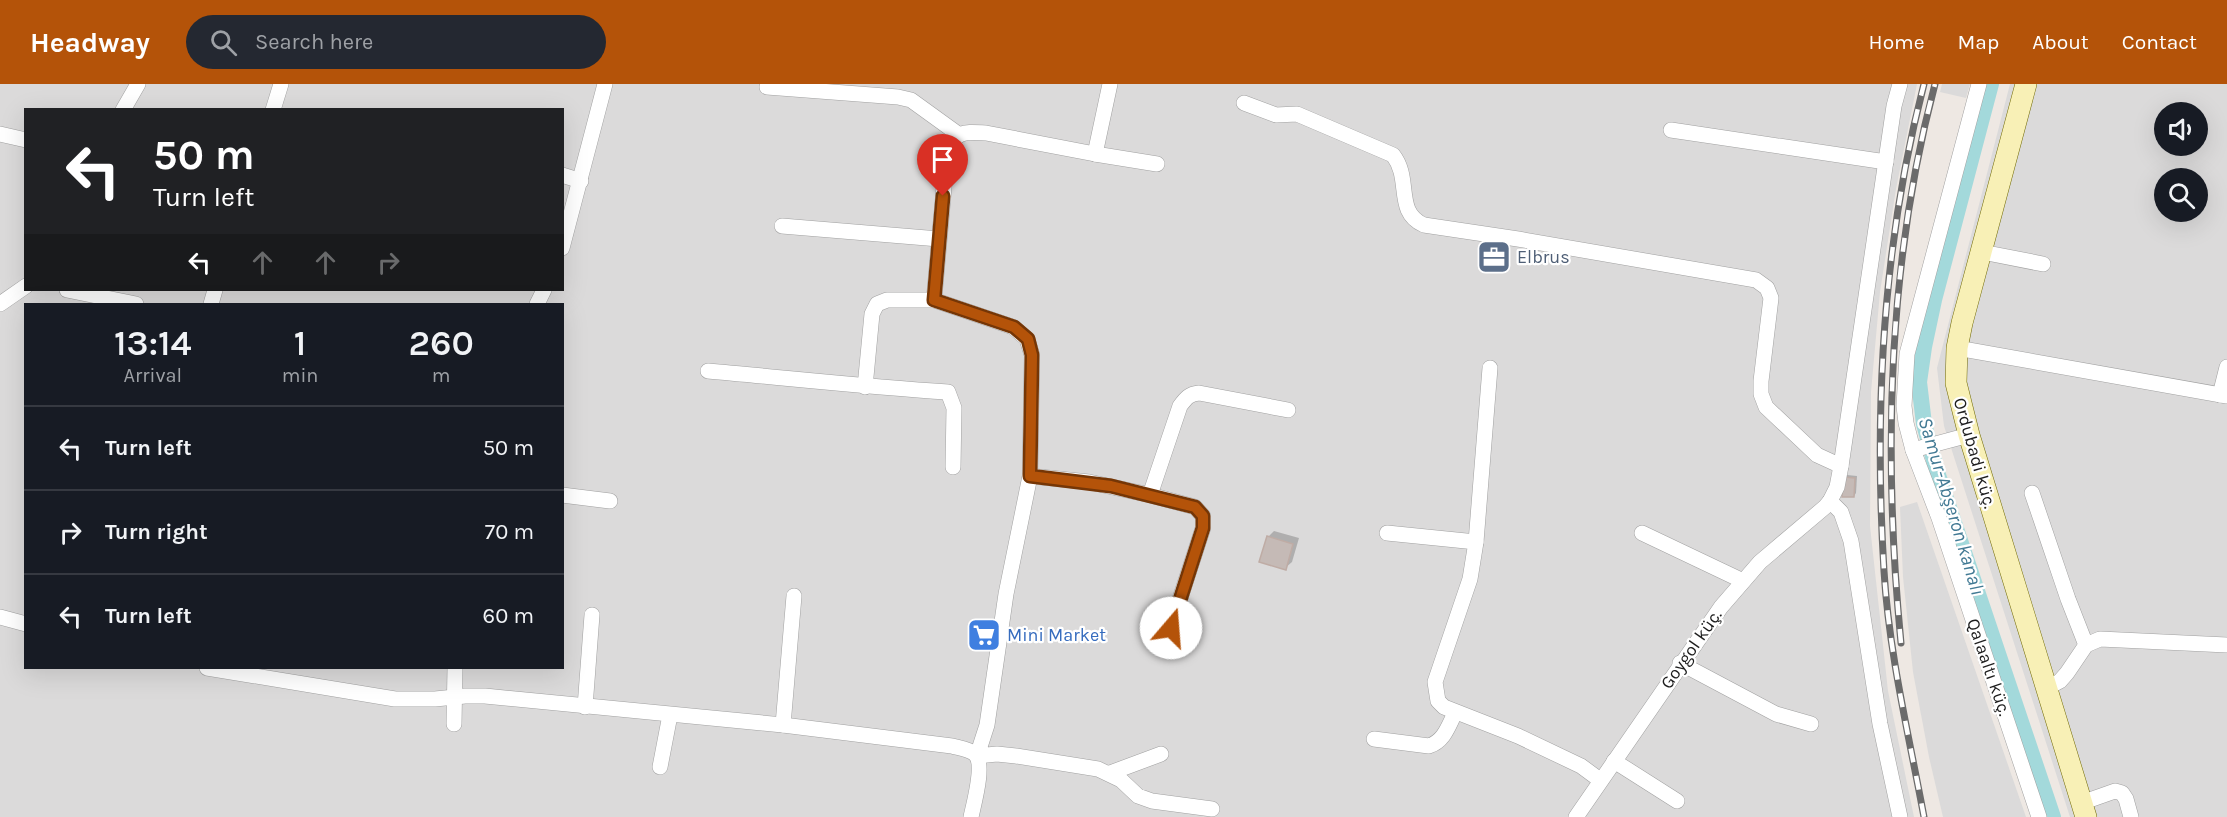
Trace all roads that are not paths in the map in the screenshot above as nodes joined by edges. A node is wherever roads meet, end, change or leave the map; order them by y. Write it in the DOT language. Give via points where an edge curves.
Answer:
graph roads {
  1 [pos="138,84"];
  2 [pos="281,84"];
  3 [pos="605,84"];
  4 [pos="1110,84"];
  5 [pos="1900,84"];
  6 [pos="1979,84"];
  7 [pos="2026,84"];
  8 [pos="767,87"];
  9 [pos="1244,103"];
  10 [pos="124,108"];
  11 [pos="274,108"];
  12 [pos="1671,130"];
  13 [pos="0,134"];
  14 [pos="958,134"];
  15 [pos="24,140"];
  16 [pos="1095,154"];
  17 [pos="1886,162"];
  18 [pos="1157,164"];
  19 [pos="564,176"];
  20 [pos="581,181"];
  21 [pos="782,226"];
  22 [pos="939,239"];
  23 [pos="564,241"];
  24 [pos="1982,252"];
  25 [pos="2043,264"];
  26 [pos="0,286"];
  27 [pos="21,289"];
  28 [pos="73,291"];
  29 [pos="934,300"];
  30 [pos="129,303"];
  31 [pos="0,304"];
  32 [pos="1957,348"];
  33 [pos="2227,367"];
  34 [pos="1490,368"];
  35 [pos="708,371"];
  36 [pos="865,387"];
  37 [pos="2224,395"];
  38 [pos="1288,410"];
  39 [pos="1969,435"];
  40 [pos="1913,450"];
  41 [pos="1841,466"];
  42 [pos="953,467"];
  43 [pos="1030,476"];
  44 [pos="2032,493"];
  45 [pos="564,495"];
  46 [pos="1150,495"];
  47 [pos="610,501"];
  48 [pos="1830,501"];
  49 [pos="1387,533"];
  50 [pos="1641,533"];
  51 [pos="1476,542"];
  52 [pos="1743,581"];
  53 [pos="794,596"];
  54 [pos="592,615"];
  55 [pos="0,617"];
  56 [pos="24,623"];
  57 [pos="2086,645"];
  58 [pos="2227,645"];
  59 [pos="1164,648"];
  60 [pos="1680,663"];
  61 [pos="213,669"];
  62 [pos="455,669"];
  63 [pos="2047,688"];
  64 [pos="454,698"];
  65 [pos="585,707"];
  66 [pos="1455,713"];
  67 [pos="670,715"];
  68 [pos="454,724"];
  69 [pos="1811,724"];
  70 [pos="783,725"];
  71 [pos="1374,739"];
  72 [pos="1161,754"];
  73 [pos="977,756"];
  74 [pos="1614,761"];
  75 [pos="660,767"];
  76 [pos="1110,773"];
  77 [pos="1600,780"];
  78 [pos="1677,801"];
  79 [pos="1212,809"];
  80 [pos="2083,810"];
  81 [pos="971,817"];
  82 [pos="1576,817"];
  83 [pos="1900,817"];
  84 [pos="2039,817"];
  85 [pos="2131,817"];
  1 -- 10 [label="street"];
  2 -- 11 [label="street"];
  3 -- 20 [label="street"];
  4 -- 16 [label="street"];
  5 -- 17 [label="street"];
  6 -- 40 [label="street, Qalaaltı küç." via="1907,354 1904,406"];
  7 -- 24 [label="street, Ordubadi küç."];
  8 -- 14 [label="street" via="911,100"];
  9 -- 41 [label="street" via="1276,115 1297,114 1393,155 1400,164 1408,214 1424,225 1756,280 1767,288 1771,298 1761,381 1766,406 1817,455"];
  12 -- 17 [label="street"];
  13 -- 15 [label="street"];
  14 -- 16 [label="street" via="986,133"];
  14 -- 22 [label="street" via="947,153"];
  16 -- 18 [label="street"];
  17 -- 41 [label="street"];
  19 -- 20 [label="street"];
  20 -- 23 [label="street"];
  21 -- 22 [label="street"];
  22 -- 29 [label="street"];
  24 -- 25 [label="street"];
  24 -- 32 [label="street, Ordubadi küç."];
  26 -- 27 [label="street"];
  27 -- 31 [label="street"];
  28 -- 30 [label="street"];
  29 -- 36 [label="street" via="887,300 877,304 872,314"];
  29 -- 43 [label="street" via="1014,327 1028,339 1032,355"];
  32 -- 37 [label="street"];
  32 -- 39 [label="street, Ordubadi küç." via="1956,383"];
  33 -- 37 [label="street"];
  34 -- 51 [label="street"];
  35 -- 36 [label="street"];
  36 -- 42 [label="street" via="948,392 954,408"];
  38 -- 46 [label="street" via="1192,394 1180,406"];
  39 -- 40 [label="street"];
  39 -- 63 [label="street, Ordubadi küç."];
  40 -- 84 [label="street, Qalaaltı küç."];
  41 -- 48 [label="street"];
  43 -- 46 [label="street" via="1089,482"];
  43 -- 73 [label="street" via="1006,594 987,725"];
  44 -- 57 [label="street"];
  45 -- 47 [label="street"];
  46 -- 59 [label="street" via="1195,507 1203,516 1203,528"];
  48 -- 52 [label="street, Goygol küç."];
  48 -- 83 [label="street" via="1841,512 1851,541 1880,724"];
  49 -- 51 [label="street"];
  50 -- 52 [label="street"];
  51 -- 66 [label="street" via="1465,598 1435,682 1438,701"];
  52 -- 60 [label="street, Goygol küç."];
  53 -- 70 [label="street"];
  54 -- 65 [label="street"];
  55 -- 56 [label="street"];
  57 -- 58 [label="street" via="2100,639 2122,639"];
  57 -- 63 [label="street" via="2060,681"];
  60 -- 69 [label="street" via="1776,714"];
  60 -- 74 [label="street, Goygol küç."];
  61 -- 64 [label="street" via="395,699"];
  62 -- 64 [label="street"];
  63 -- 80 [label="street, Ordubadi küç."];
  64 -- 65 [label="street" via="476,696"];
  64 -- 68 [label="street"];
  65 -- 67 [label="street"];
  66 -- 71 [label="street" via="1436,744"];
  66 -- 77 [label="street" via="1527,740 1581,766"];
  67 -- 70 [label="street"];
  67 -- 75 [label="street"];
  70 -- 73 [label="street" via="952,746"];
  72 -- 76 [label="street"];
  73 -- 76 [label="street" via="1016,756"];
  73 -- 81 [label="street" via="980,765"];
  74 -- 77 [label="street, Goygol küç."];
  74 -- 78 [label="street"];
  76 -- 79 [label="street" via="1138,796 1152,801"];
  77 -- 82 [label="street, Goygol küç."];
  80 -- 85 [label="street" via="2115,791 2126,799"];
}
